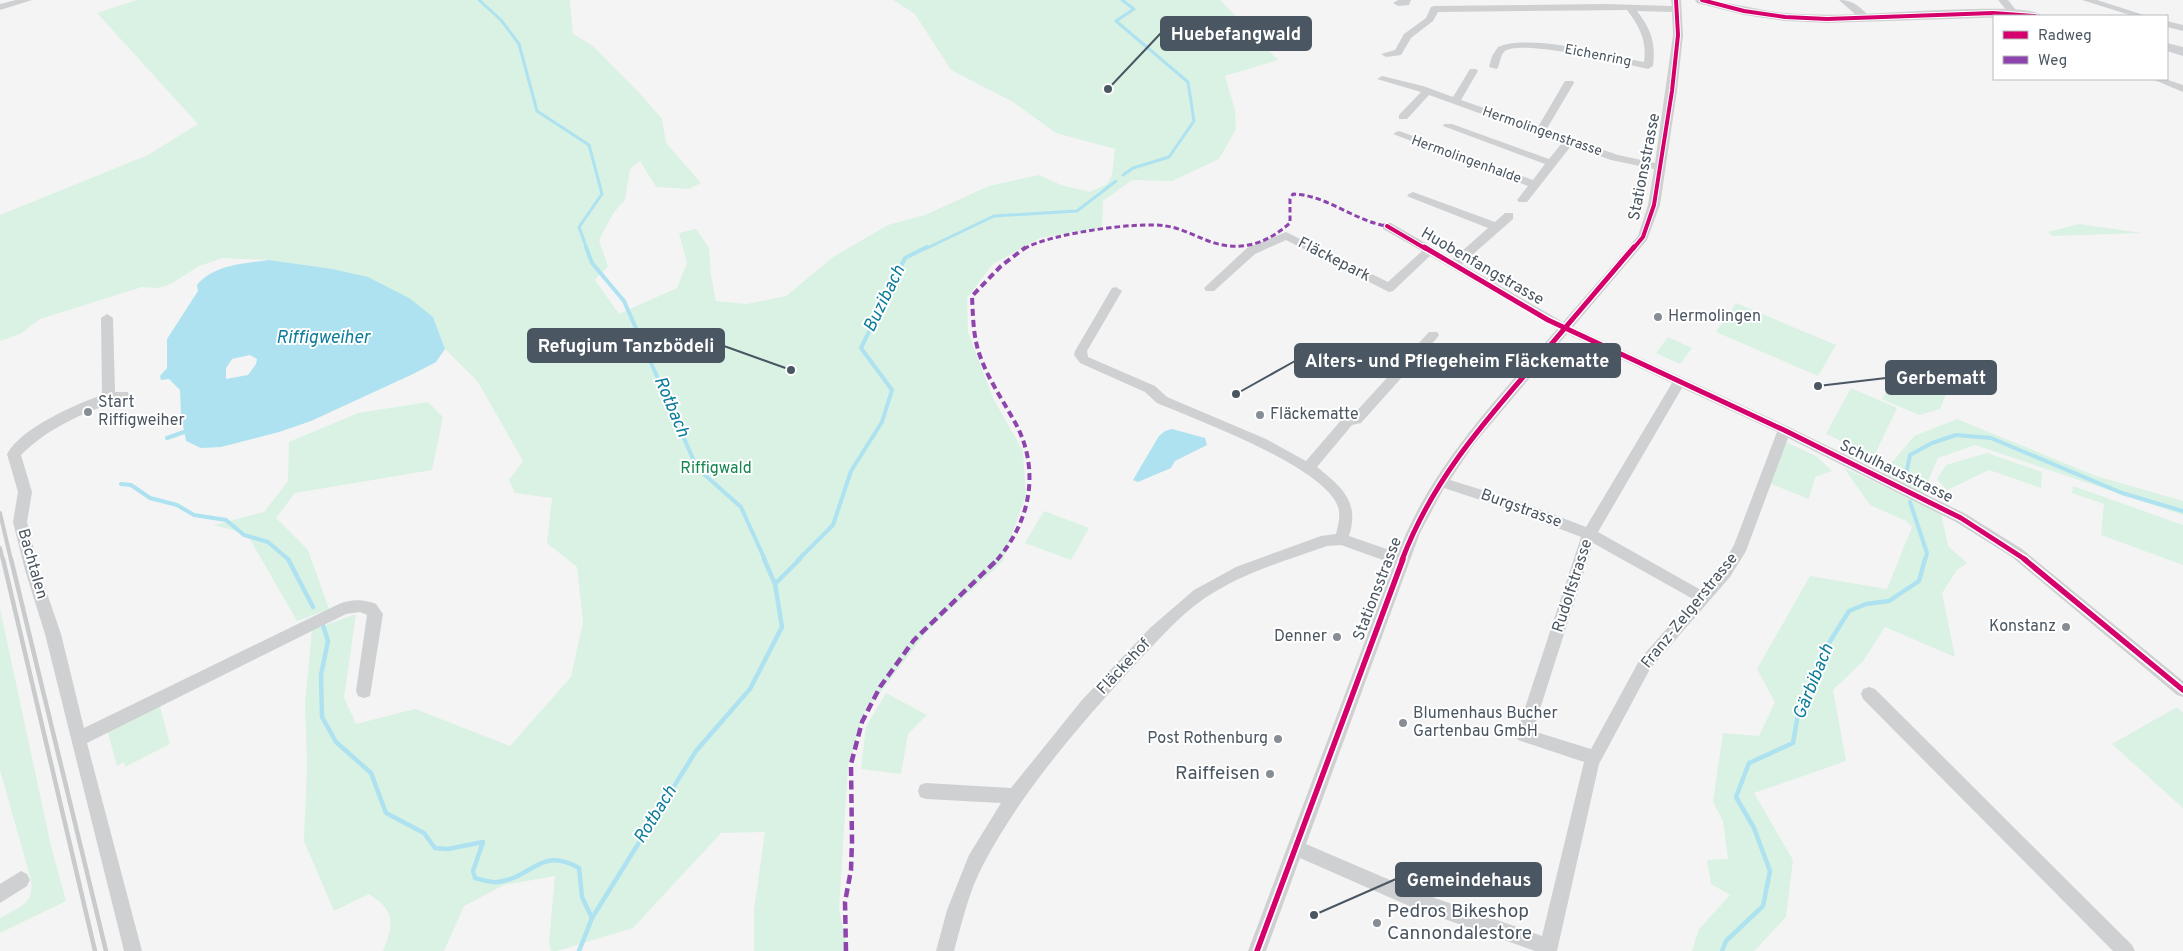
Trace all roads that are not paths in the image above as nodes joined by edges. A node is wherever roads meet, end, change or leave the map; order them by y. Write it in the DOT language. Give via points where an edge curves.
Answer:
graph roads {
  1 [pos="27,0"];
  2 [pos="1702,0"];
  3 [pos="1844,0"];
  4 [pos="2003,0"];
  5 [pos="2087,0"];
  6 [pos="1526,4"];
  7 [pos="1605,4"];
  8 [pos="1676,5"];
  9 [pos="0,7"];
  10 [pos="1629,7"];
  11 [pos="2014,14"];
  12 [pos="2024,15"];
  13 [pos="2139,15"];
  14 [pos="1866,19"];
  15 [pos="2168,24"];
  16 [pos="2183,28"];
  17 [pos="2168,47"];
  18 [pos="2183,52"];
  19 [pos="1386,54"];
  20 [pos="1494,67"];
  21 [pos="1474,71"];
  22 [pos="1382,79"];
  23 [pos="2160,80"];
  24 [pos="1569,83"];
  25 [pos="2183,89"];
  26 [pos="1427,91"];
  27 [pos="1455,102"];
  28 [pos="1403,117"];
  29 [pos="1448,126"];
  30 [pos="1540,132"];
  31 [pos="1398,134"];
  32 [pos="1568,142"];
  33 [pos="1551,163"];
  34 [pos="1660,167"];
  35 [pos="1535,186"];
  36 [pos="1413,195"];
  37 [pos="1523,200"];
  38 [pos="1509,216"];
  39 [pos="1387,226"];
  40 [pos="1496,227"];
  41 [pos="1429,251"];
  42 [pos="1455,264"];
  43 [pos="1210,288"];
  44 [pos="1116,291"];
  45 [pos="107,318"];
  46 [pos="1566,329"];
  47 [pos="1433,335"];
  48 [pos="1679,382"];
  49 [pos="1784,430"];
  50 [pos="1309,467"];
  51 [pos="1441,482"];
  52 [pos="1589,534"];
  53 [pos="1341,539"];
  54 [pos="1402,561"];
  55 [pos="1703,598"];
  56 [pos="2183,690"];
  57 [pos="364,691"];
  58 [pos="1869,694"];
  59 [pos="78,739"];
  60 [pos="1593,762"];
  61 [pos="926,791"];
  62 [pos="1016,796"];
  63 [pos="1296,848"];
  64 [pos="21,880"];
  65 [pos="0,894"];
  66 [pos="1548,949"];
  67 [pos="133,951"];
  68 [pos="945,951"];
  69 [pos="1257,951"];
  70 [pos="2126,951"];
  1 -- 9 [label="street"];
  2 -- 14 [label="main road" via="1769,16"];
  3 -- 14 [label="street"];
  4 -- 11 [label="street"];
  5 -- 13 [label="street"];
  6 -- 7 [label="street"];
  6 -- 19 [label="street" via="1434,9 1430,19 1407,36 1398,53"];
  7 -- 10 [label="street"];
  8 -- 10 [label="street"];
  8 -- 34 [label="street, Stationsstrasse" via="1678,34"];
  10 -- 20 [label="street, Eichenring" via="1647,30 1651,43 1648,66 1556,48 1523,45 1503,48"];
  11 -- 12 [label="main road"];
  11 -- 14 [label="main road"];
  15 -- 16 [label="street"];
  17 -- 18 [label="main road"];
  21 -- 27 [label="street"];
  22 -- 26 [label="street, Hermolingenstrasse"];
  23 -- 25 [label="street"];
  24 -- 30 [label="street"];
  26 -- 27 [label="street, Hermolingenstrasse"];
  26 -- 28 [label="street"];
  27 -- 30 [label="street, Hermolingenstrasse"];
  29 -- 33 [label="street, Hermolingenhalde"];
  30 -- 32 [label="street, Hermolingenstrasse"];
  31 -- 35 [label="street, Hermolingenhalde"];
  32 -- 33 [label="street, Hermolingenhalde"];
  32 -- 34 [label="street, Hermolingenstrasse" via="1615,158"];
  33 -- 35 [label="street, Hermolingenhalde"];
  34 -- 46 [label="street, Stationsstrasse" via="1654,205 1644,237"];
  35 -- 37 [label="street, Hermolingenhalde"];
  36 -- 40 [label="street, Huobenfangstrasse"];
  38 -- 40 [label="street, Huobenfangstrasse"];
  39 -- 41 [label="street, Huobenfangstrasse"];
  40 -- 42 [label="street, Huobenfangstrasse"];
  41 -- 42 [label="street, Huobenfangstrasse"];
  41 -- 43 [label="street, Fläckepark" via="1389,288 1286,236 1251,251"];
  42 -- 46 [label="street, Huobenfangstrasse"];
  44 -- 50 [label="street" via="1081,351 1084,360 1150,389 1162,400"];
  45 -- 59 [label="street, Bachtalen" via="116,396 96,401 30,438 14,454 26,492 20,522 53,634"];
  46 -- 48 [label="street, Schulhausstrasse"];
  46 -- 51 [label="street, Stationsstrasse" via="1469,440"];
  47 -- 50 [label="street" via="1356,420 1348,421"];
  48 -- 49 [label="street, Schulhausstrasse"];
  48 -- 52 [label="street, Rudolfstrasse"];
  49 -- 55 [label="street, Franz-Zelgerstrasse" via="1741,547 1725,573"];
  49 -- 56 [label="street, Schulhausstrasse" via="1960,518 2017,553"];
  50 -- 53 [label="street" via="1343,501 1346,516"];
  51 -- 52 [label="street, Burgstrasse"];
  51 -- 54 [label="street, Stationsstrasse" via="1413,532"];
  52 -- 55 [label="street, Burgstrasse"];
  52 -- 60 [label="street, Rudolfstrasse" via="1524,735"];
  53 -- 54 [label="street, Fläckehof"];
  53 -- 62 [label="street, Fläckehof" via="1306,546 1241,571 1199,594 1155,633 1088,705"];
  54 -- 63 [label="street, Stationsstrasse"];
  55 -- 60 [label="street, Franz-Zelgerstrasse" via="1645,664"];
  57 -- 59 [label="street" via="375,614 371,608 344,608"];
  58 -- 70 [label="street"];
  59 -- 67 [label="street, Bachtalen"];
  60 -- 66 [label="street, Franz-Zelgerstrasse"];
  61 -- 62 [label="street"];
  62 -- 68 [label="street, Fläckehof" via="975,861 956,910"];
  63 -- 66 [label="street" via="1416,900"];
  63 -- 69 [label="street, Stationsstrasse"];
  64 -- 65 [label="street"];
}
